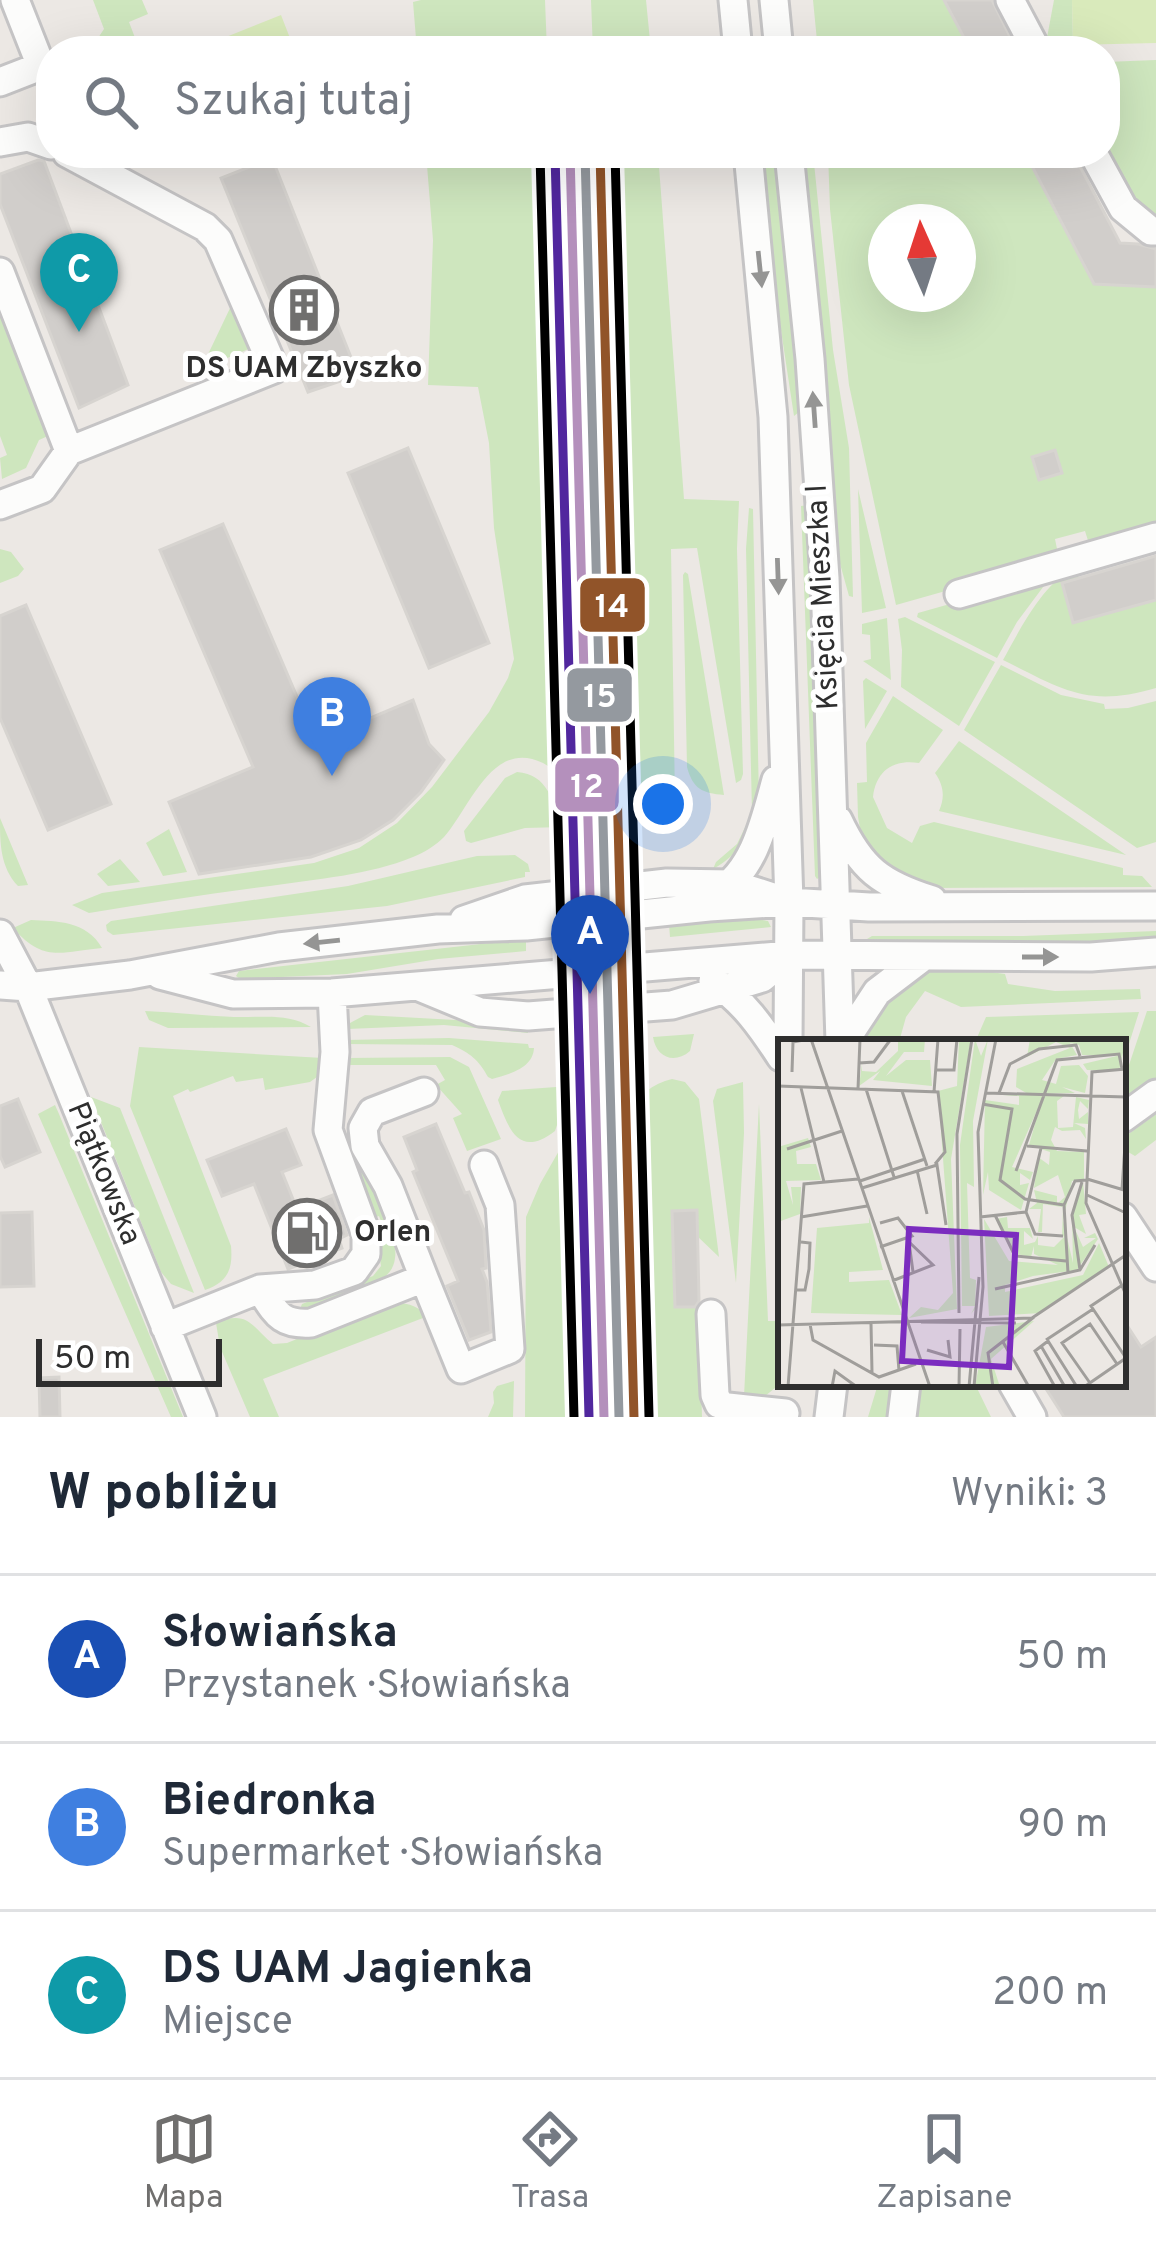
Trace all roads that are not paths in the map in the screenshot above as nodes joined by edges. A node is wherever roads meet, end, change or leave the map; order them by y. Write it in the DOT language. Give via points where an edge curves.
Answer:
graph roads {
  1 [pos="15,0"];
  2 [pos="733,0"];
  3 [pos="774,0"];
  4 [pos="1010,0"];
  5 [pos="737,36"];
  6 [pos="778,36"];
  7 [pos="1029,36"];
  8 [pos="36,53"];
  9 [pos="36,68"];
  10 [pos="0,82"];
  11 [pos="36,140"];
  12 [pos="0,142"];
  13 [pos="95,168"];
  14 [pos="749,168"];
  15 [pos="791,168"];
  16 [pos="1101,168"];
  17 [pos="1156,231"];
  18 [pos="0,272"];
  19 [pos="63,459"];
  20 [pos="0,505"];
  21 [pos="1156,537"];
  22 [pos="959,594"];
  23 [pos="784,750"];
  24 [pos="833,808"];
  25 [pos="732,884"];
  26 [pos="789,902"];
  27 [pos="836,904"];
  28 [pos="1156,906"];
  29 [pos="953,907"];
  30 [pos="672,911"];
  31 [pos="525,913"];
  32 [pos="0,934"];
  33 [pos="1156,952"];
  34 [pos="790,955"];
  35 [pos="837,957"];
  36 [pos="923,957"];
  37 [pos="670,964"];
  38 [pos="150,972"];
  39 [pos="14,986"];
  40 [pos="418,986"];
  41 [pos="727,990"];
  42 [pos="332,993"];
  43 [pos="788,1039"];
  44 [pos="842,1039"];
  45 [pos="844,1039"];
  46 [pos="778,1054"];
  47 [pos="424,1092"];
  48 [pos="1156,1094"];
  49 [pos="1126,1116"];
  50 [pos="484,1165"];
  51 [pos="1126,1221"];
  52 [pos="1154,1258"];
  53 [pos="424,1278"];
  54 [pos="260,1289"];
  55 [pos="711,1314"];
  56 [pos="165,1327"];
  57 [pos="833,1387"];
  58 [pos="906,1387"];
  59 [pos="1015,1387"];
  60 [pos="785,1415"];
  61 [pos="202,1417"];
  62 [pos="829,1417"];
  63 [pos="902,1417"];
  64 [pos="1032,1417"];
  1 -- 8 [label="street"];
  2 -- 5 [label="street"];
  3 -- 6 [label="street"];
  4 -- 7 [label="street"];
  9 -- 10 [label="street"];
  11 -- 12 [label="street"];
  13 -- 19 [label="street" via="218,240 274,369"];
  14 -- 23 [label="street, Księcia Mieszka I, one-way" via="773,417"];
  24 -- 15 [label="street, Księcia Mieszka I, one-way" via="821,511"];
  16 -- 17 [label="street" via="1123,208"];
  18 -- 19 [label="street"];
  19 -- 20 [label="street" via="42,489"];
  21 -- 22 [label="street"];
  23 -- 25 [label="street" via="756,846"];
  23 -- 26 [label="street, Księcia Mieszka I"];
  24 -- 27 [label="street, Księcia Mieszka I"];
  24 -- 29 [label="street" via="876,876"];
  25 -- 26 [label="street"];
  25 -- 30 [label="street"];
  25 -- 31 [label="street" via="667,883"];
  26 -- 27 [label="street"];
  26 -- 30 [label="street"];
  26 -- 34 [label="street, Księcia Mieszka I"];
  27 -- 29 [label="street"];
  27 -- 35 [label="street, Księcia Mieszka I"];
  28 -- 29 [label="street"];
  30 -- 31 [label="street"];
  31 -- 38 [label="street, one-way"];
  32 -- 39 [label="street, Piątkowska"];
  36 -- 33 [label="street, one-way"];
  34 -- 35 [label="street"];
  34 -- 37 [label="street"];
  34 -- 41 [label="street" via="762,978"];
  34 -- 43 [label="street, Księcia Mieszka I"];
  35 -- 36 [label="street"];
  35 -- 44 [label="street, Księcia Mieszka I"];
  36 -- 45 [label="street" via="877,992"];
  37 -- 40 [label="street"];
  37 -- 41 [label="street"];
  38 -- 39 [label="street"];
  38 -- 42 [label="street" via="232,994"];
  39 -- 56 [label="street, Piątkowska"];
  40 -- 41 [label="street" via="480,1012 528,1016 672,1005"];
  40 -- 42 [label="street"];
  41 -- 46 [label="street"];
  42 -- 54 [label="street" via="328,1130 366,1254 354,1271 315,1285"];
  47 -- 53 [label="street" via="372,1112 363,1128"];
  48 -- 49 [label="street"];
  50 -- 53 [label="street" via="500,1204 510,1349 461,1369"];
  51 -- 52 [label="street"];
  53 -- 54 [label="street" via="311,1323 278,1316"];
  54 -- 56 [label="street"];
  55 -- 60 [label="street" via="719,1404"];
  56 -- 61 [label="street, Piątkowska"];
  57 -- 62 [label="street"];
  58 -- 63 [label="street"];
  59 -- 64 [label="street"];
}
